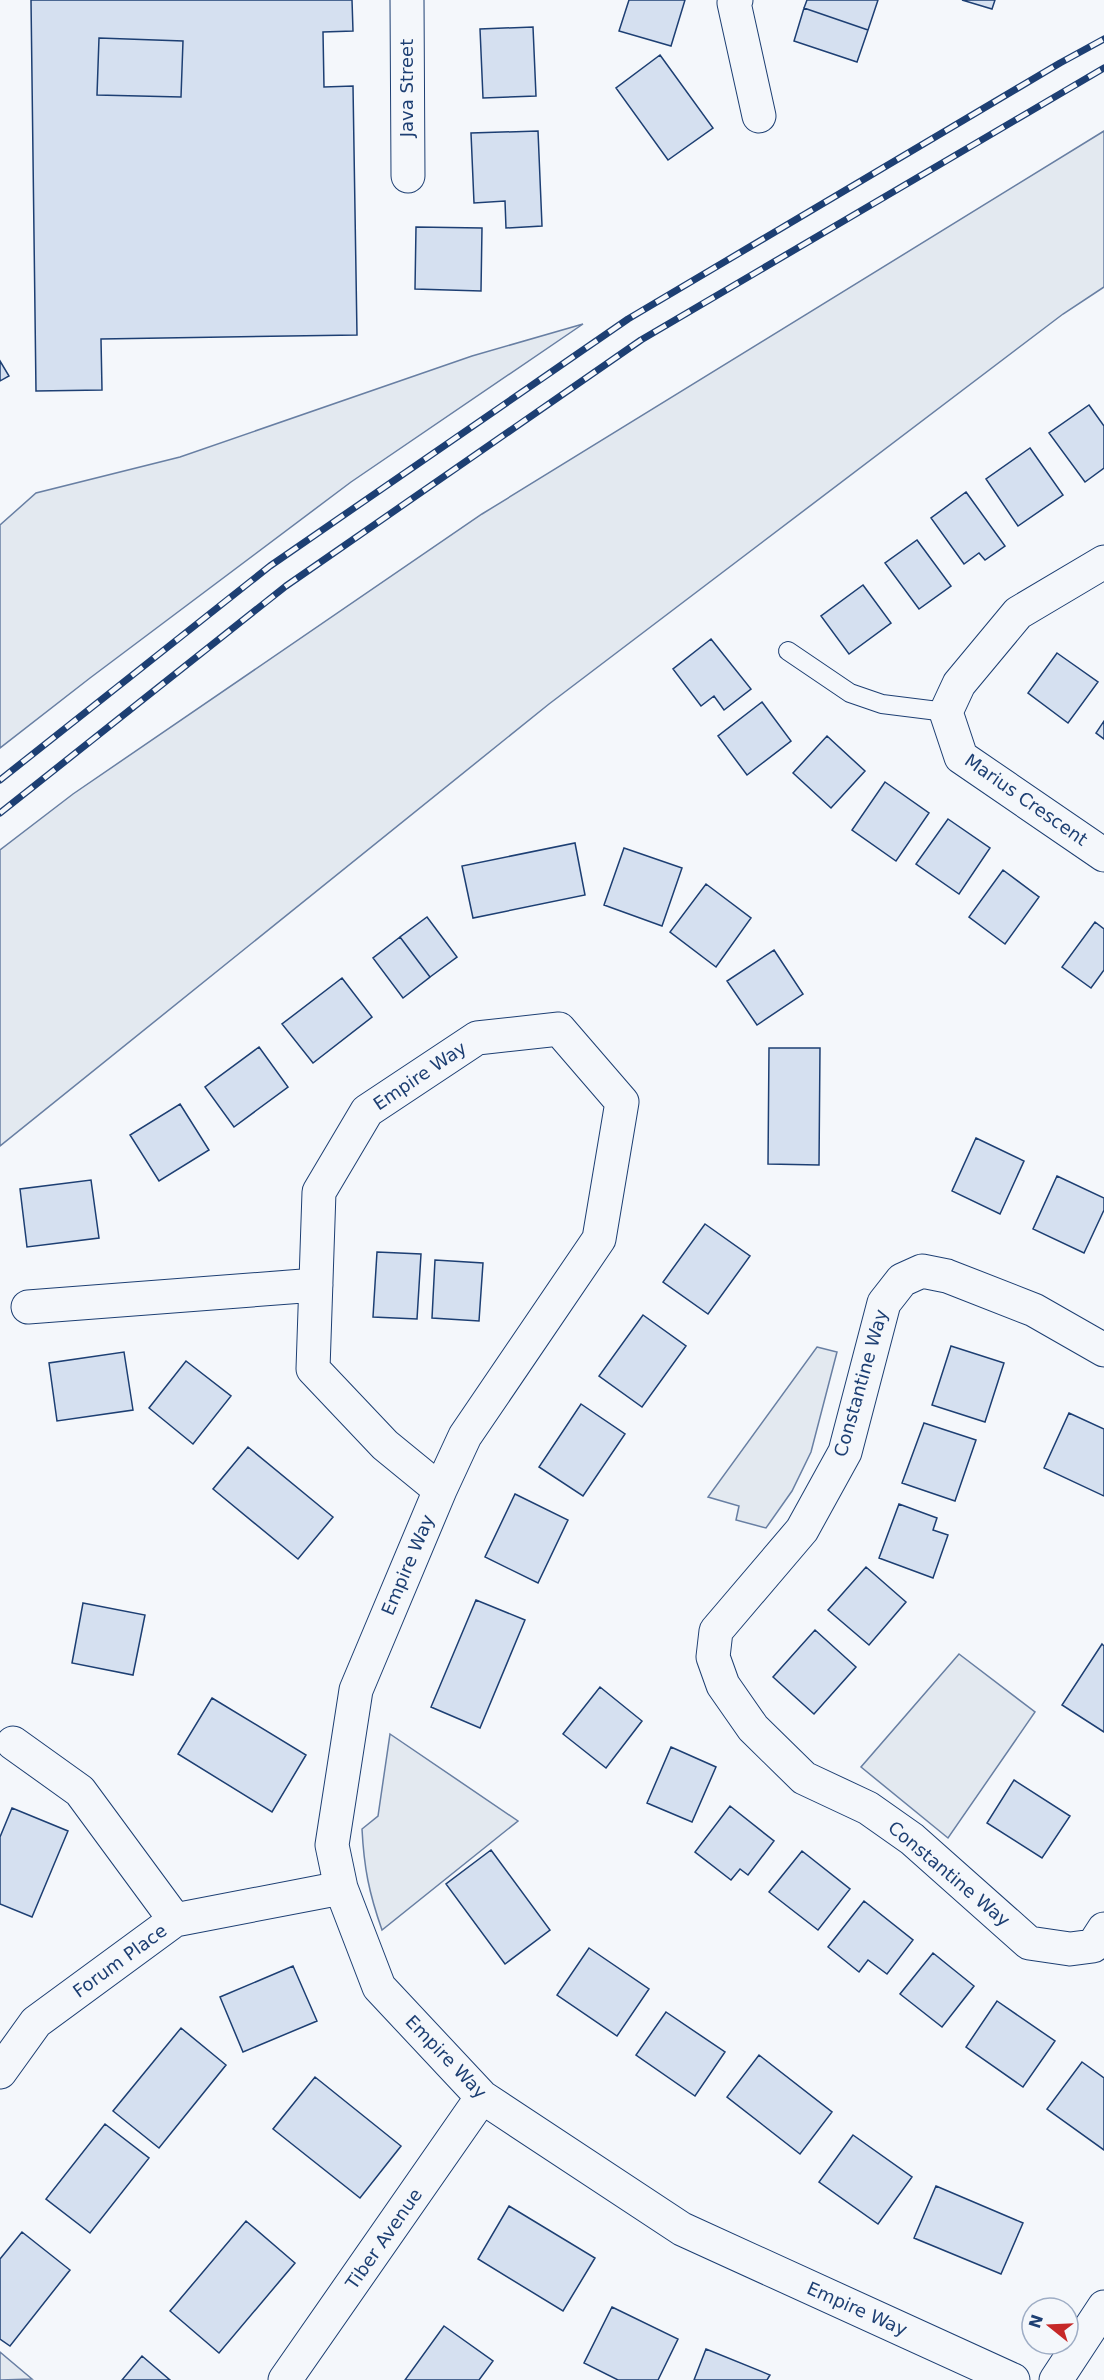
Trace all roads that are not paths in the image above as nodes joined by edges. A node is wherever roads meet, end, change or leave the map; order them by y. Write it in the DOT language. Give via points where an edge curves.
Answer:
graph roads {
  1 [pos="407,0"];
  2 [pos="736,0"];
  3 [pos="759,116"];
  4 [pos="408,176"];
  5 [pos="1104,562"];
  6 [pos="788,651"];
  7 [pos="946,712"];
  8 [pos="1104,855"];
  9 [pos="316,1285"];
  10 [pos="28,1307"];
  11 [pos="1104,1350"];
  12 [pos="440,1490"];
  13 [pos="13,1743"];
  14 [pos="341,1888"];
  15 [pos="175,1920"];
  16 [pos="1104,1929"];
  17 [pos="0,2072"];
  18 [pos="482,2097"];
  19 [pos="1104,2307"];
  20 [pos="285,2380"];
  21 [pos="1013,2380"];
  22 [pos="1056,2380"];
  1 -- 4 [label="street, Java Street"];
  2 -- 3 [label="street"];
  5 -- 7 [label="street" via="1018,614 959,684"];
  6 -- 7 [label="lane" via="850,693 882,704"];
  7 -- 8 [label="street, Marius Crescent" via="962,757"];
  9 -- 10 [label="street"];
  9 -- 12 [label="street, Empire Way" via="313,1369 385,1445"];
  9 -- 12 [label="street, Empire Way" via="319,1192 367,1111 477,1038 559,1029 622,1102 599,1239 465,1436"];
  11 -- 16 [label="street, Constantine Way" via="1034,1310 947,1276 922,1271 902,1280 884,1303 845,1452 802,1530 716,1631 713,1658 723,1685 753,1728 804,1778 868,1808 912,1839 1029,1943 1070,1949 1093,1946"];
  12 -- 14 [label="street, Empire Way" via="356,1690 332,1845"];
  13 -- 15 [label="street" via="80,1791"];
  14 -- 15 [label="street, Forum Place"];
  14 -- 18 [label="street, Empire Way" via="379,1987"];
  15 -- 17 [label="street, Forum Place" via="36,2022"];
  18 -- 20 [label="street, Tiber Avenue"];
  18 -- 21 [label="street, Empire Way" via="682,2229"];
  19 -- 22 [label="street"];
}
